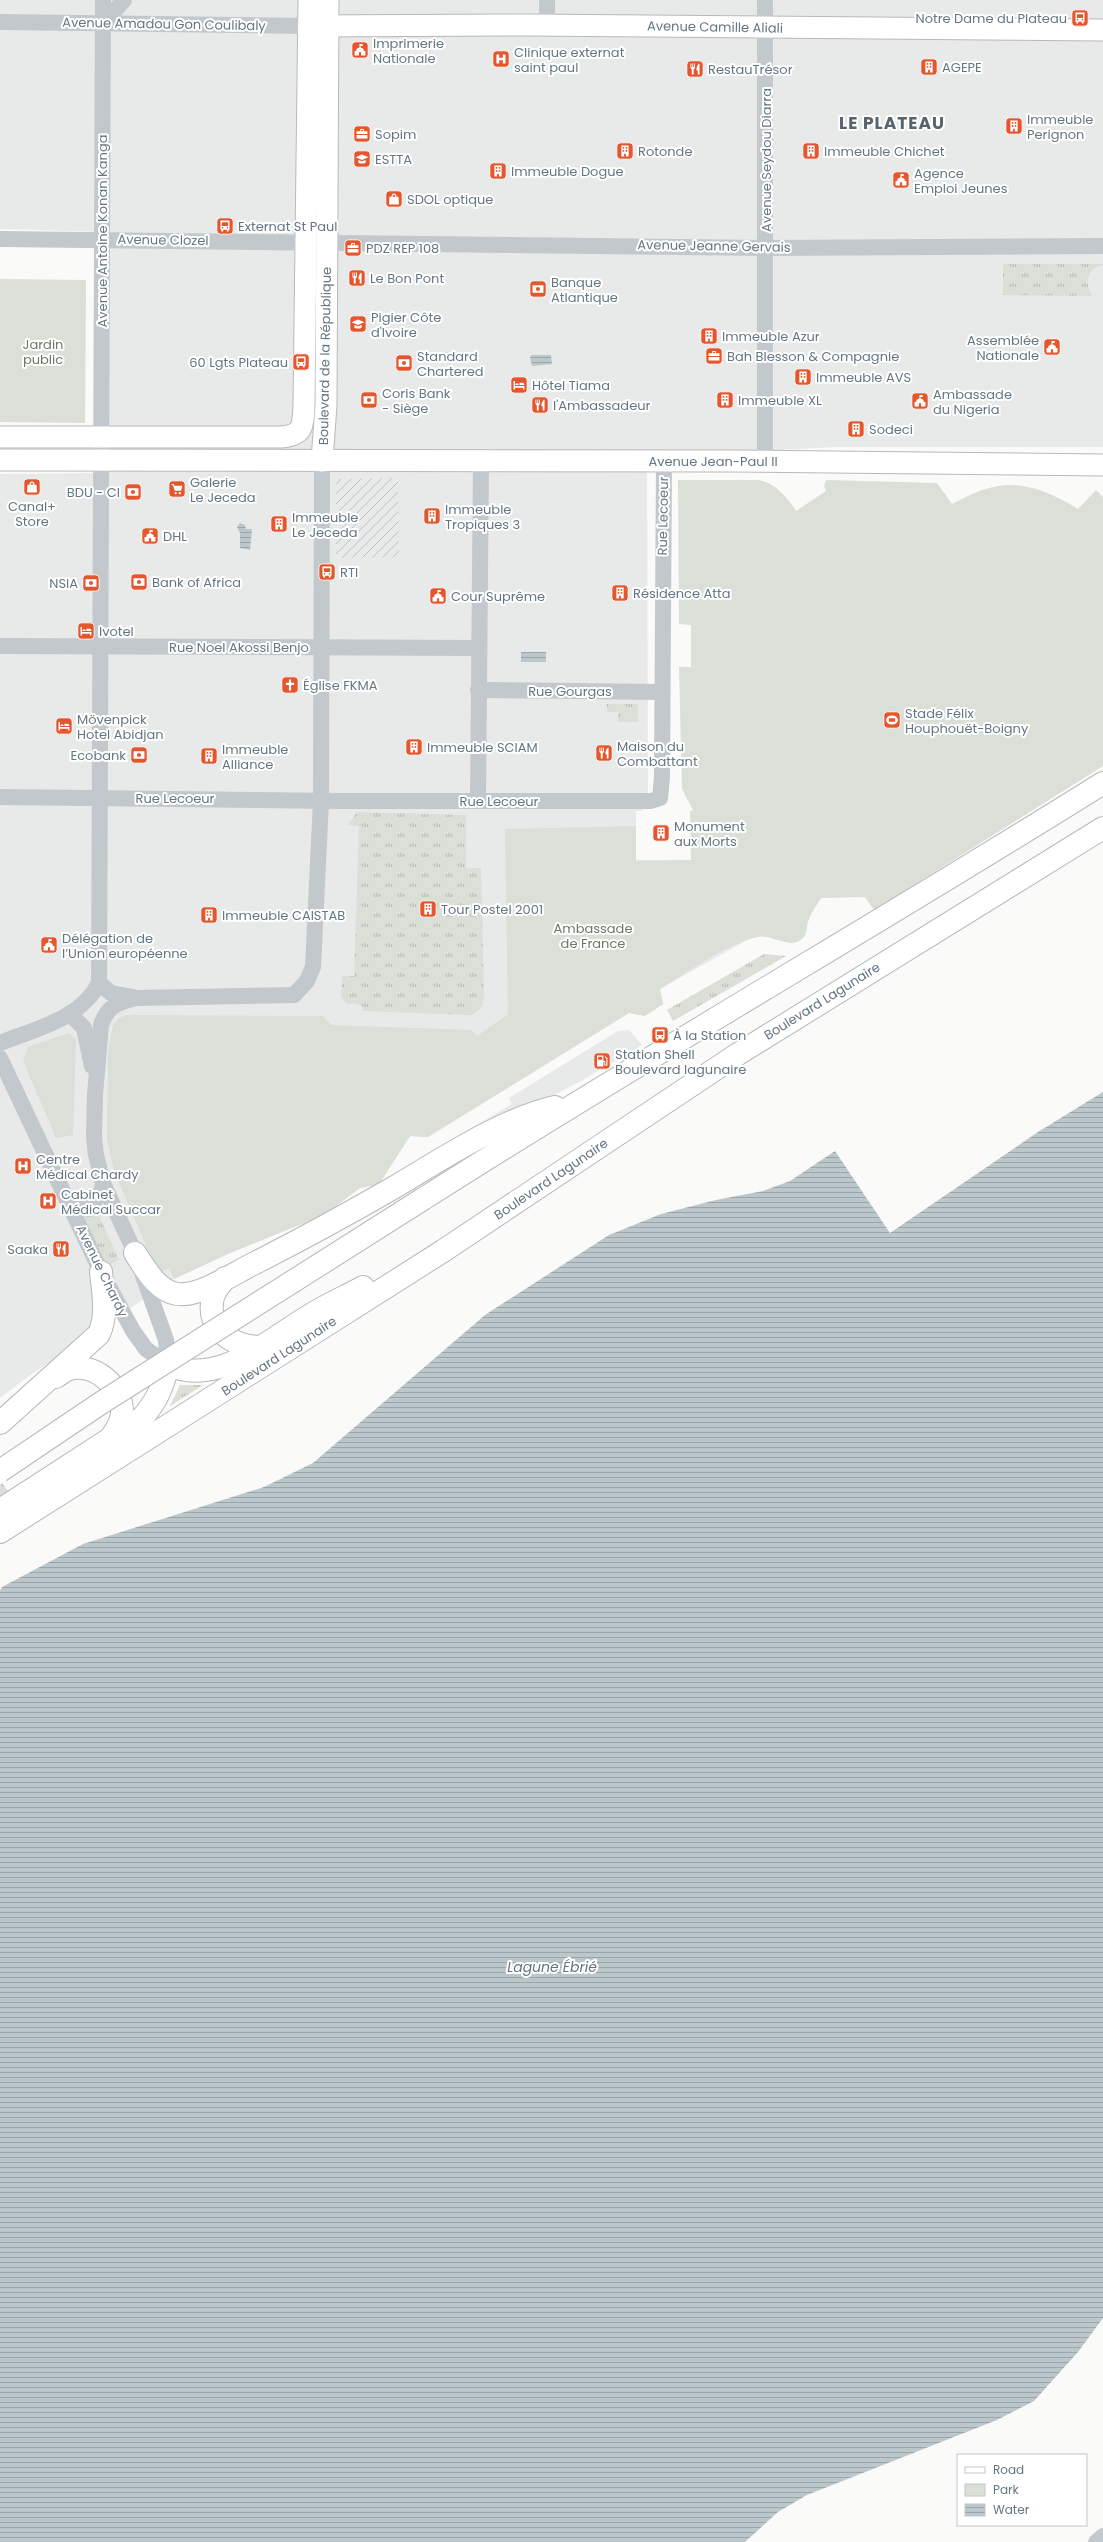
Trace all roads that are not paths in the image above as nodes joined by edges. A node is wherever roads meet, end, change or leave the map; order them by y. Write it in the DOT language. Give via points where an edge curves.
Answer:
graph roads {
  1 [pos="103,0"];
  2 [pos="124,0"];
  3 [pos="309,0"];
  4 [pos="328,0"];
  5 [pos="547,0"];
  6 [pos="765,0"];
  7 [pos="0,22"];
  8 [pos="103,24"];
  9 [pos="547,25"];
  10 [pos="318,26"];
  11 [pos="765,27"];
  12 [pos="1103,30"];
  13 [pos="0,239"];
  14 [pos="107,239"];
  15 [pos="326,243"];
  16 [pos="304,244"];
  17 [pos="1103,246"];
  18 [pos="767,248"];
  19 [pos="300,432"];
  20 [pos="0,437"];
  21 [pos="102,438"];
  22 [pos="0,460"];
  23 [pos="481,460"];
  24 [pos="102,461"];
  25 [pos="322,461"];
  26 [pos="664,461"];
  27 [pos="765,461"];
  28 [pos="1103,465"];
  29 [pos="0,646"];
  30 [pos="322,647"];
  31 [pos="101,648"];
  32 [pos="478,648"];
  33 [pos="478,690"];
  34 [pos="662,692"];
  35 [pos="1103,782"];
  36 [pos="0,797"];
  37 [pos="99,798"];
  38 [pos="321,801"];
  39 [pos="478,801"];
  40 [pos="1103,828"];
  41 [pos="99,983"];
  42 [pos="137,998"];
  43 [pos="70,1014"];
  44 [pos="0,1043"];
  45 [pos="0,1058"];
  46 [pos="95,1095"];
  47 [pos="574,1103"];
  48 [pos="103,1183"];
  49 [pos="66,1197"];
  50 [pos="443,1251"];
  51 [pos="135,1253"];
  52 [pos="101,1272"];
  53 [pos="225,1278"];
  54 [pos="260,1347"];
  55 [pos="168,1365"];
  56 [pos="42,1387"];
  57 [pos="0,1423"];
  58 [pos="108,1442"];
  59 [pos="0,1471"];
  60 [pos="0,1510"];
  61 [pos="0,1532"];
  62 [pos="1103,2536"];
  63 [pos="1096,2542"];
  1 -- 8 [label="street, Avenue Antoine Konan Kanga"];
  2 -- 8 [label="street"];
  3 -- 10 [label="main road, Boulevard de la République"];
  4 -- 10 [label="main road, Boulevard de la République"];
  5 -- 9 [label="street"];
  6 -- 11 [label="street, Avenue Seydou Diarra"];
  7 -- 8 [label="street, Avenue Amadou Gon Coulibaly"];
  8 -- 10 [label="street, Avenue Amadou Gon Coulibaly"];
  8 -- 14 [label="street, Avenue Antoine Konan Kanga"];
  9 -- 10 [label="main road, Avenue Camille Aliali"];
  9 -- 11 [label="main road, Avenue Camille Aliali"];
  10 -- 15 [label="main road, Boulevard de la République"];
  10 -- 16 [label="main road, Boulevard de la République"];
  11 -- 12 [label="main road, Avenue Camille Aliali"];
  11 -- 18 [label="street, Avenue Seydou Diarra"];
  13 -- 14 [label="street, Avenue Clozel"];
  14 -- 16 [label="street, Avenue Clozel"];
  14 -- 21 [label="street, Avenue Antoine Konan Kanga"];
  15 -- 16 [label="street, Avenue Clozel"];
  15 -- 18 [label="street, Avenue Jeanne Gervais"];
  15 -- 25 [label="main road, Boulevard de la République" via="326,405"];
  16 -- 19 [label="main road, Boulevard de la République" via="304,419"];
  17 -- 18 [label="street, Avenue Jeanne Gervais"];
  18 -- 27 [label="street, Avenue Seydou Diarra"];
  19 -- 21 [label="main road, Boulevard de la République" via="295,436 280,437"];
  19 -- 25 [label="main road"];
  20 -- 21 [label="main road, Boulevard de la République"];
  21 -- 24 [label="street, Avenue Antoine Konan Kanga"];
  22 -- 24 [label="main road, Boulevard de la République"];
  23 -- 25 [label="main road, Avenue Jean-Paul II"];
  23 -- 26 [label="main road, Avenue Jean-Paul II"];
  23 -- 32 [label="street"];
  24 -- 25 [label="main road, Boulevard de la République"];
  24 -- 31 [label="street, Avenue Antoine Konan Kanga"];
  25 -- 30 [label="street"];
  26 -- 27 [label="main road, Avenue Jean-Paul II"];
  26 -- 34 [label="street, Rue Lecoeur"];
  27 -- 28 [label="main road, Avenue Jean-Paul II"];
  29 -- 31 [label="street, Rue Noel Akossi Benjo"];
  30 -- 31 [label="street, Rue Noel Akossi Benjo"];
  30 -- 32 [label="street, Rue Noel Akossi Benjo"];
  30 -- 38 [label="street"];
  31 -- 37 [label="street, Avenue Antoine Konan Kanga"];
  32 -- 33 [label="street"];
  33 -- 34 [label="street, Rue Gourgas"];
  33 -- 39 [label="street"];
  34 -- 39 [label="street, Rue Lecoeur" via="660,798 646,802"];
  35 -- 47 [label="highway" via="994,851"];
  36 -- 37 [label="street, Rue Lecoeur"];
  37 -- 38 [label="street, Rue Lecoeur"];
  37 -- 41 [label="street, Avenue Antoine Konan Kanga"];
  38 -- 39 [label="street, Rue Lecoeur"];
  38 -- 42 [label="street" via="314,960 307,981 302,987 294,995 279,997"];
  40 -- 50 [label="highway, Boulevard Lagunaire" via="738,1054"];
  41 -- 42 [label="street" via="111,993"];
  41 -- 43 [label="street" via="85,1004"];
  42 -- 46 [label="street" via="112,1006 105,1014 101,1025"];
  43 -- 44 [label="street"];
  43 -- 46 [label="street" via="84,1028"];
  45 -- 49 [label="street, Avenue Chardy"];
  46 -- 48 [label="street" via="94,1137"];
  47 -- 53 [label="highway" via="521,1117 429,1166 337,1220"];
  47 -- 59 [label="highway, bridge" via="101,1403"];
  48 -- 49 [label="street" via="103,1191 99,1197 90,1202 80,1203"];
  48 -- 51 [label="street"];
  49 -- 52 [label="street, Avenue Chardy"];
  50 -- 54 [label="highway" via="389,1273 310,1315"];
  50 -- 61 [label="highway, Boulevard Lagunaire"];
  51 -- 53 [label="highway" via="148,1272 169,1292 188,1294"];
  51 -- 55 [label="street" via="166,1340"];
  52 -- 55 [label="street, Avenue Chardy" via="139,1342"];
  52 -- 56 [label="highway" via="105,1307 104,1321 99,1334"];
  53 -- 54 [label="highway" via="214,1295 212,1304 219,1328 224,1336 236,1344"];
  54 -- 55 [label="highway" via="226,1365 209,1369 180,1370"];
  55 -- 58 [label="highway" via="162,1389 154,1404 142,1418"];
  56 -- 57 [label="highway"];
  56 -- 58 [label="highway" via="68,1369 88,1369 108,1380 118,1396 122,1413"];
  58 -- 60 [label="highway"];
  62 -- 63 [label="street"];
}
